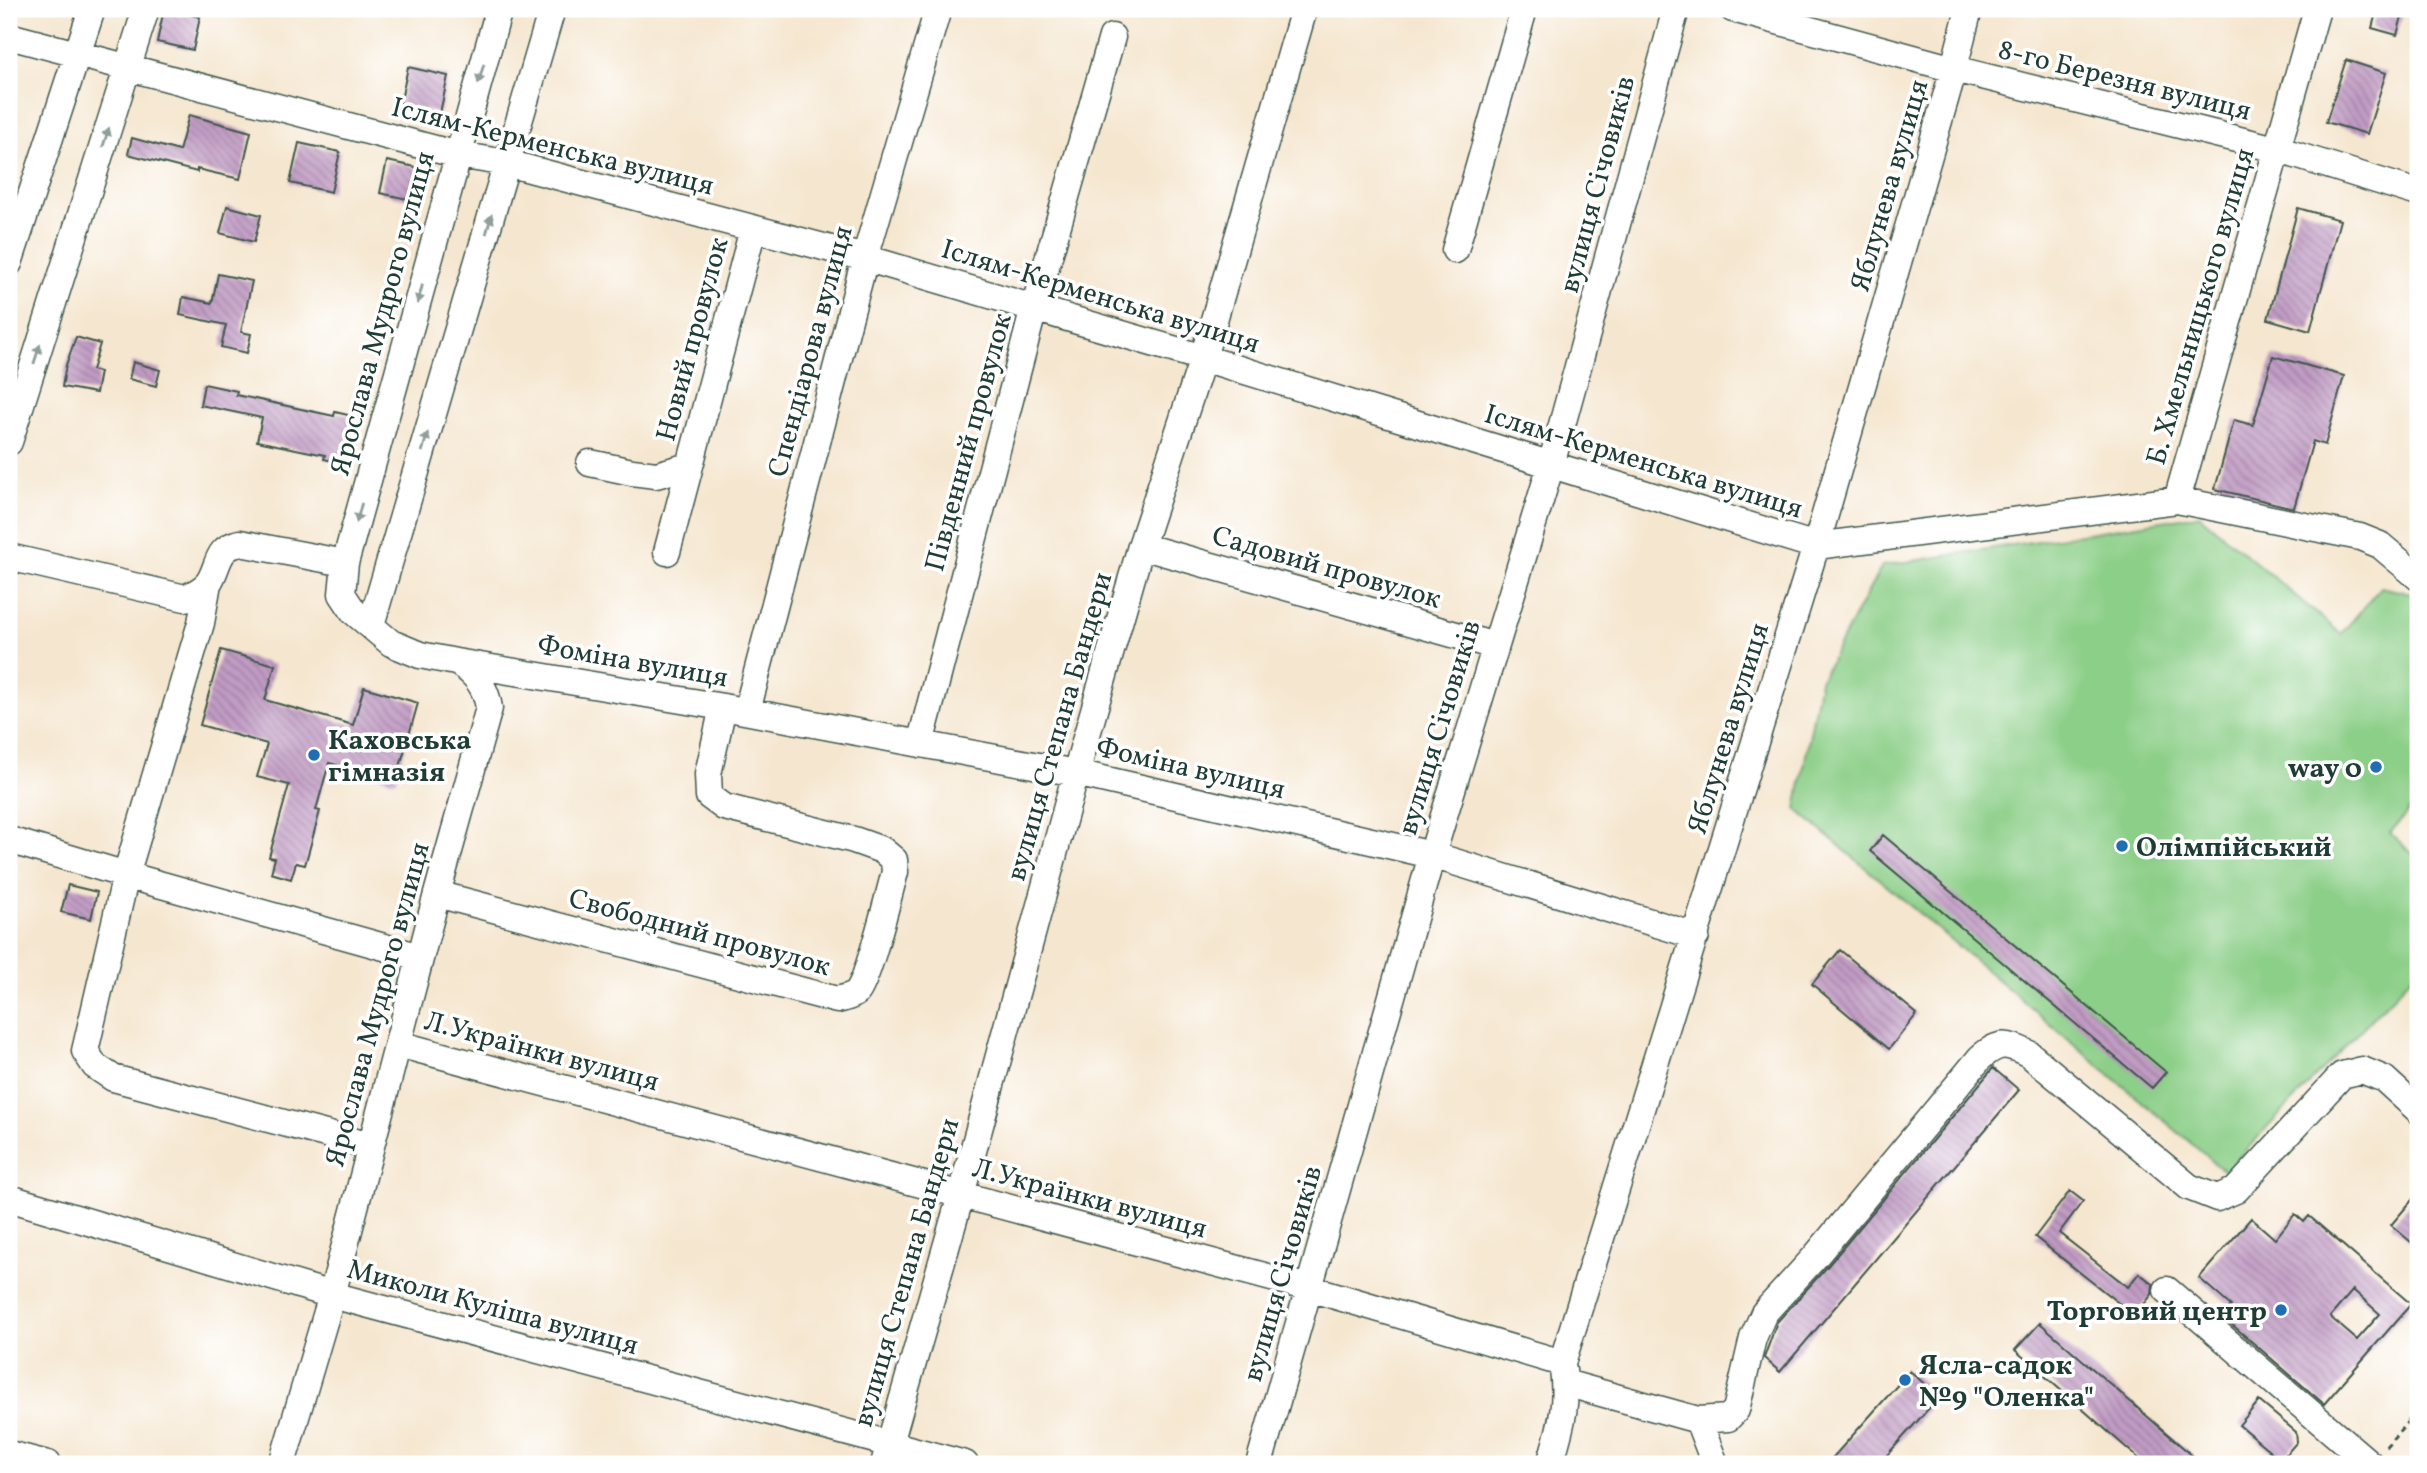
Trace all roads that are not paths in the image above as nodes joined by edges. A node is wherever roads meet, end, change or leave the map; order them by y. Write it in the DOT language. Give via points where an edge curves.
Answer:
graph roads {
  1 [pos="92,9"];
  2 [pos="146,9"];
  3 [pos="499,9"];
  4 [pos="552,9"];
  5 [pos="938,9"];
  6 [pos="1304,9"];
  7 [pos="1524,9"];
  8 [pos="1676,9"];
  9 [pos="1733,9"];
  10 [pos="1969,9"];
  11 [pos="2316,9"];
  12 [pos="9,36"];
  13 [pos="1112,37"];
  14 [pos="78,54"];
  15 [pos="128,67"];
  16 [pos="1954,69"];
  17 [pos="2276,149"];
  18 [pos="458,155"];
  19 [pos="507,163"];
  20 [pos="2418,193"];
  21 [pos="753,229"];
  22 [pos="1455,250"];
  23 [pos="864,258"];
  24 [pos="9,262"];
  25 [pos="1034,308"];
  26 [pos="1203,358"];
  27 [pos="9,442"];
  28 [pos="590,463"];
  29 [pos="1551,465"];
  30 [pos="689,466"];
  31 [pos="2177,500"];
  32 [pos="1142,546"];
  33 [pos="1816,546"];
  34 [pos="667,552"];
  35 [pos="9,556"];
  36 [pos="345,563"];
  37 [pos="2418,577"];
  38 [pos="208,583"];
  39 [pos="371,625"];
  40 [pos="1495,646"];
  41 [pos="456,662"];
  42 [pos="735,709"];
  43 [pos="920,744"];
  44 [pos="1076,773"];
  45 [pos="9,840"];
  46 [pos="1432,855"];
  47 [pos="126,875"];
  48 [pos="437,894"];
  49 [pos="1696,936"];
  50 [pos="421,957"];
  51 [pos="398,1044"];
  52 [pos="2418,1111"];
  53 [pos="371,1146"];
  54 [pos="961,1195"];
  55 [pos="9,1198"];
  56 [pos="1309,1288"];
  57 [pos="2167,1290"];
  58 [pos="332,1295"];
  59 [pos="1563,1373"];
  60 [pos="1698,1420"];
  61 [pos="9,1454"];
  62 [pos="887,1454"];
  63 [pos="2374,1460"];
  64 [pos="48,1464"];
  65 [pos="282,1464"];
  66 [pos="965,1464"];
  67 [pos="1259,1464"];
  68 [pos="1550,1464"];
  69 [pos="1715,1464"];
  1 -- 14 [label="street"];
  2 -- 15 [label="street"];
  3 -- 18 [label="street, Ярослава Мудрого вулиця, one-way"];
  4 -- 19 [label="street"];
  5 -- 23 [label="street, Спендіарова вулиця"];
  6 -- 26 [label="street, вулиця Степана Бандери"];
  7 -- 22 [label="street"];
  8 -- 29 [label="street, вулиця Січовиків"];
  9 -- 16 [label="street, 8-го Березня вулиця"];
  10 -- 16 [label="street, Яблунева вулиця"];
  11 -- 17 [label="street, Б. Хмельницького вулиця"];
  12 -- 14 [label="street, Іслям-Керменська вулиця"];
  13 -- 25 [label="street, Південний провулок"];
  14 -- 15 [label="street, Іслям-Керменська вулиця"];
  14 -- 24 [label="street"];
  15 -- 18 [label="street, Іслям-Керменська вулиця"];
  27 -- 15 [label="street, one-way"];
  16 -- 17 [label="street, 8-го Березня вулиця"];
  16 -- 33 [label="street, Яблунева вулиця"];
  17 -- 20 [label="street, 8-го Березня вулиця"];
  17 -- 31 [label="street, Б. Хмельницького вулиця"];
  18 -- 19 [label="street, Іслям-Керменська вулиця"];
  18 -- 36 [label="street, Ярослава Мудрого вулиця, one-way"];
  19 -- 21 [label="street, Іслям-Керменська вулиця"];
  39 -- 19 [label="street, one-way"];
  21 -- 23 [label="street, Іслям-Керменська вулиця"];
  21 -- 30 [label="street, Новий провулок"];
  23 -- 25 [label="street, Іслям-Керменська вулиця"];
  23 -- 42 [label="street, Спендіарова вулиця"];
  25 -- 26 [label="street, Іслям-Керменська вулиця"];
  25 -- 43 [label="street, Південний провулок"];
  26 -- 29 [label="street, Іслям-Керменська вулиця"];
  26 -- 32 [label="street, вулиця Степана Бандери"];
  28 -- 30 [label="street, Новий провулок" via="656,475"];
  29 -- 33 [label="street, Іслям-Керменська вулиця"];
  29 -- 40 [label="street, вулиця Січовиків"];
  30 -- 34 [label="street, Новий провулок"];
  31 -- 33 [label="street, Іслям-Керменська вулиця"];
  31 -- 37 [label="street, Іслям-Керменська вулиця" via="2360,537 2380,545"];
  32 -- 40 [label="street, Садовий провулок"];
  32 -- 44 [label="street, вулиця Степана Бандери"];
  33 -- 49 [label="street, Яблунева вулиця"];
  35 -- 38 [label="street" via="173,597 185,598"];
  36 -- 38 [label="street" via="240,543 224,550"];
  36 -- 39 [label="street, Ярослава Мудрого вулиця" via="342,594 354,612"];
  38 -- 47 [label="street" via="201,623"];
  39 -- 41 [label="street, Ярослава Мудрого вулиця" via="391,643"];
  40 -- 46 [label="street, вулиця Січовиків"];
  41 -- 42 [label="street, Фоміна вулиця"];
  41 -- 48 [label="street, Ярослава Мудрого вулиця" via="482,684 489,708"];
  42 -- 43 [label="street, Фоміна вулиця"];
  42 -- 48 [label="street, Свободний провулок" via="708,774 709,796 724,807 854,840 882,850 894,860 895,872 866,972 859,991 851,996 837,1000"];
  43 -- 44 [label="street, Фоміна вулиця"];
  44 -- 46 [label="street, Фоміна вулиця"];
  44 -- 54 [label="street, вулиця Степана Бандери"];
  45 -- 47 [label="street"];
  46 -- 49 [label="street, Фоміна вулиця"];
  46 -- 56 [label="street, вулиця Січовиків"];
  47 -- 50 [label="street"];
  47 -- 53 [label="street" via="85,1051 95,1066 113,1078"];
  48 -- 50 [label="street, Ярослава Мудрого вулиця"];
  49 -- 59 [label="street, Яблунева вулиця"];
  50 -- 51 [label="street, Ярослава Мудрого вулиця"];
  51 -- 53 [label="street, Ярослава Мудрого вулиця"];
  51 -- 54 [label="street, Л.Українки вулиця"];
  52 -- 60 [label="street" via="2384,1079 2362,1070 2342,1076 2236,1191 2217,1198 2189,1187 2029,1054 2011,1045 1993,1047 1764,1313 1753,1338 1736,1410 1728,1418"];
  53 -- 58 [label="street, Ярослава Мудрого вулиця"];
  54 -- 56 [label="street, Л.Українки вулиця"];
  54 -- 62 [label="street, вулиця Степана Бандери"];
  55 -- 58 [label="street, Миколи Куліша вулиця"];
  56 -- 59 [label="street, Л.Українки вулиця"];
  56 -- 67 [label="street, вулиця Січовиків"];
  57 -- 63 [label="street"];
  58 -- 62 [label="street, Миколи Куліша вулиця"];
  58 -- 65 [label="street, Ярослава Мудрого вулиця"];
  59 -- 60 [label="street, Л.Українки вулиця"];
  59 -- 68 [label="street, Яблунева вулиця" via="1565,1411"];
  60 -- 69 [label="street"];
  61 -- 64 [label="street"];
  62 -- 66 [label="street, Миколи Куліша вулиця"];
}
